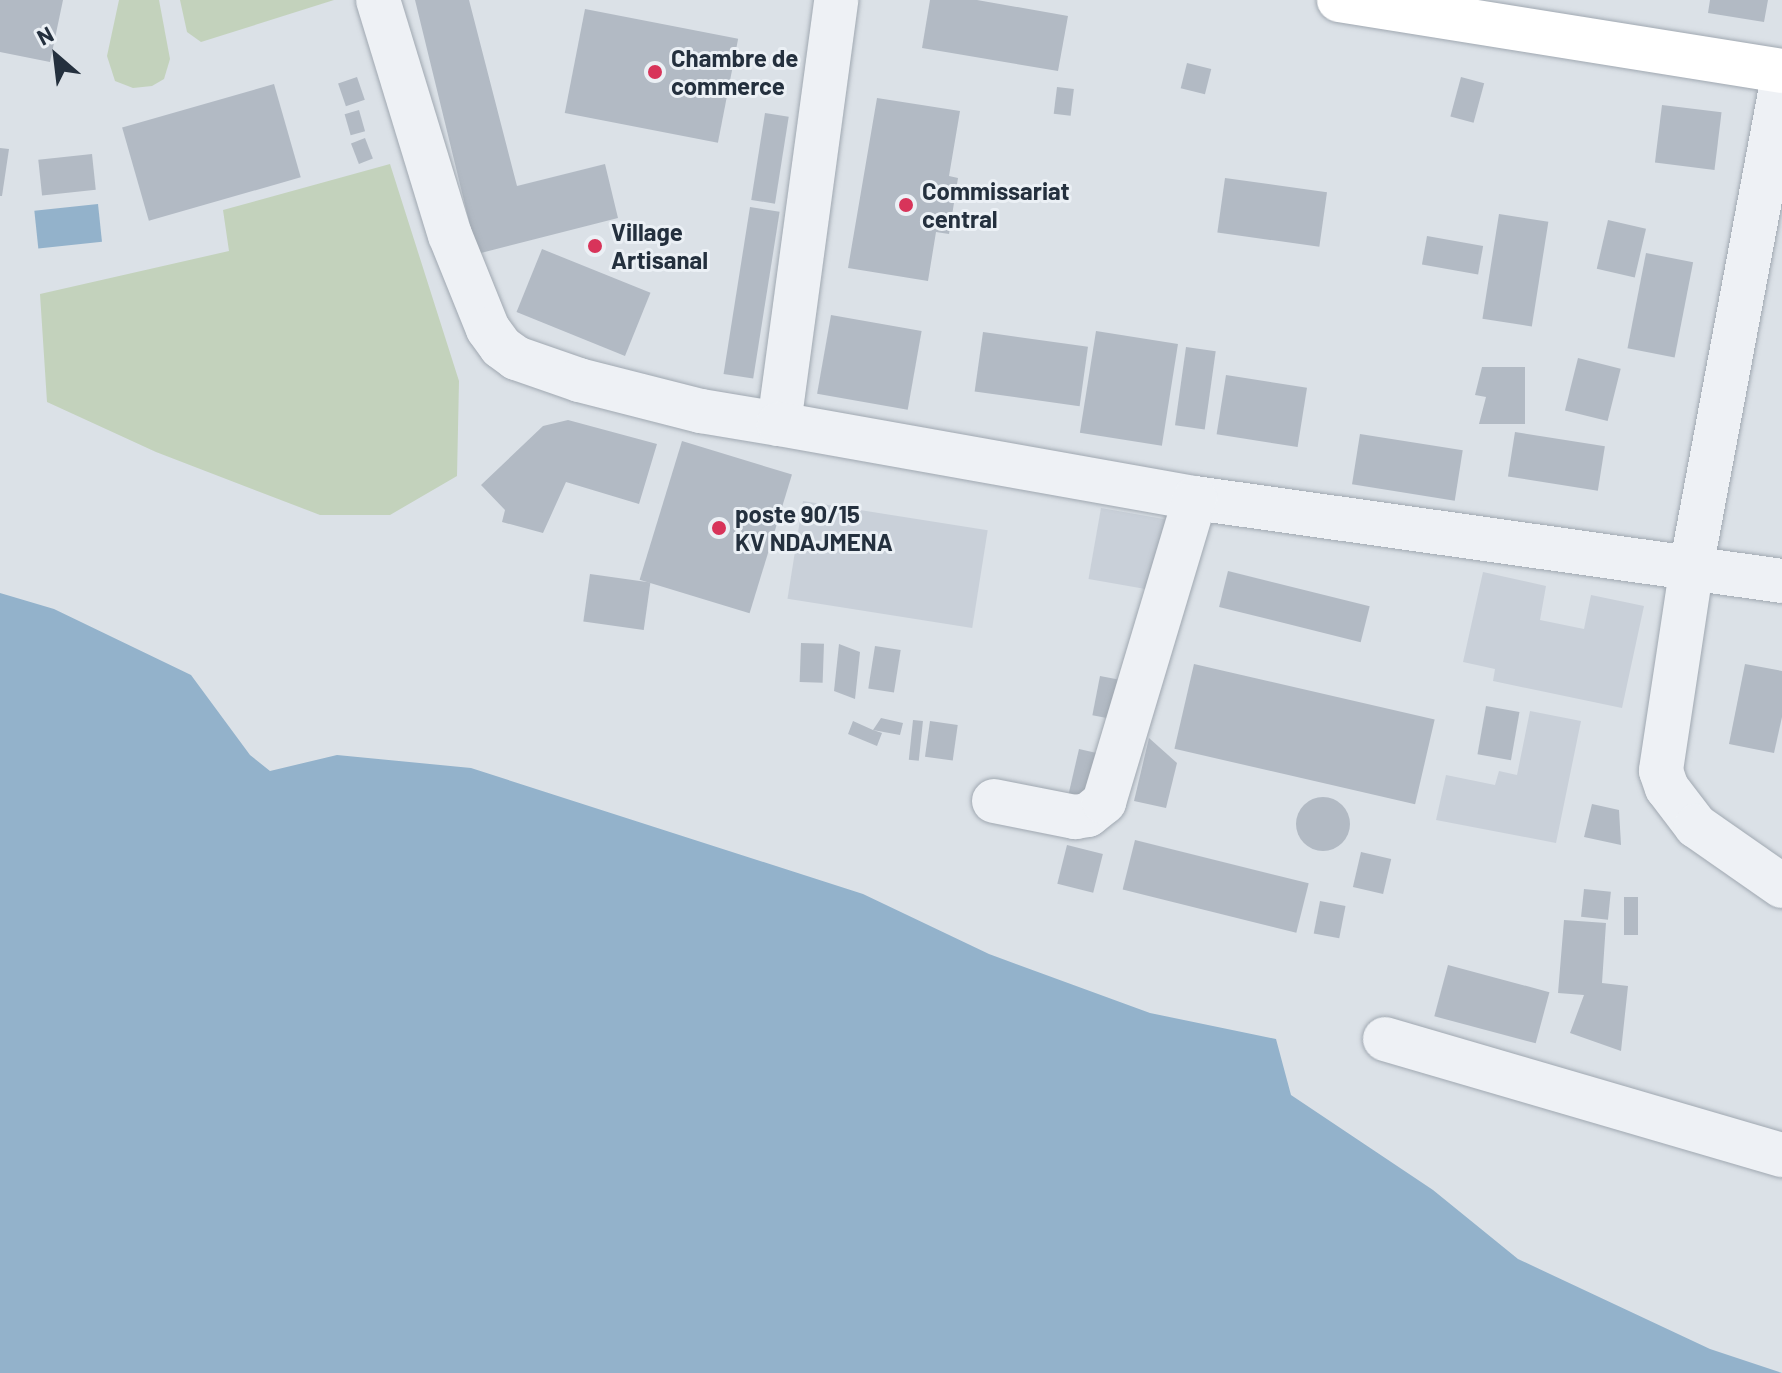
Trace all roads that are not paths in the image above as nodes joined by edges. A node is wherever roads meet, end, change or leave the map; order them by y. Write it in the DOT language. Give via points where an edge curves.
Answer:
graph roads {
  1 [pos="378,0"];
  2 [pos="836,0"];
  3 [pos="1339,0"];
  4 [pos="1782,71"];
  5 [pos="1782,82"];
  6 [pos="779,424"];
  7 [pos="1195,498"];
  8 [pos="1692,565"];
  9 [pos="1782,581"];
  10 [pos="994,801"];
  11 [pos="1782,886"];
  12 [pos="1385,1039"];
  13 [pos="1782,1155"];
  1 -- 6 [label="street" via="450,235 488,329 501,347 516,358 579,380 701,411"];
  2 -- 6 [label="street"];
  3 -- 4 [label="main road"];
  5 -- 8 [label="street"];
  6 -- 7 [label="street"];
  7 -- 8 [label="street"];
  7 -- 10 [label="street" via="1104,802 1088,815 1075,817"];
  8 -- 9 [label="street"];
  8 -- 11 [label="street" via="1661,771 1667,788 1696,826"];
  12 -- 13 [label="street"];
}
